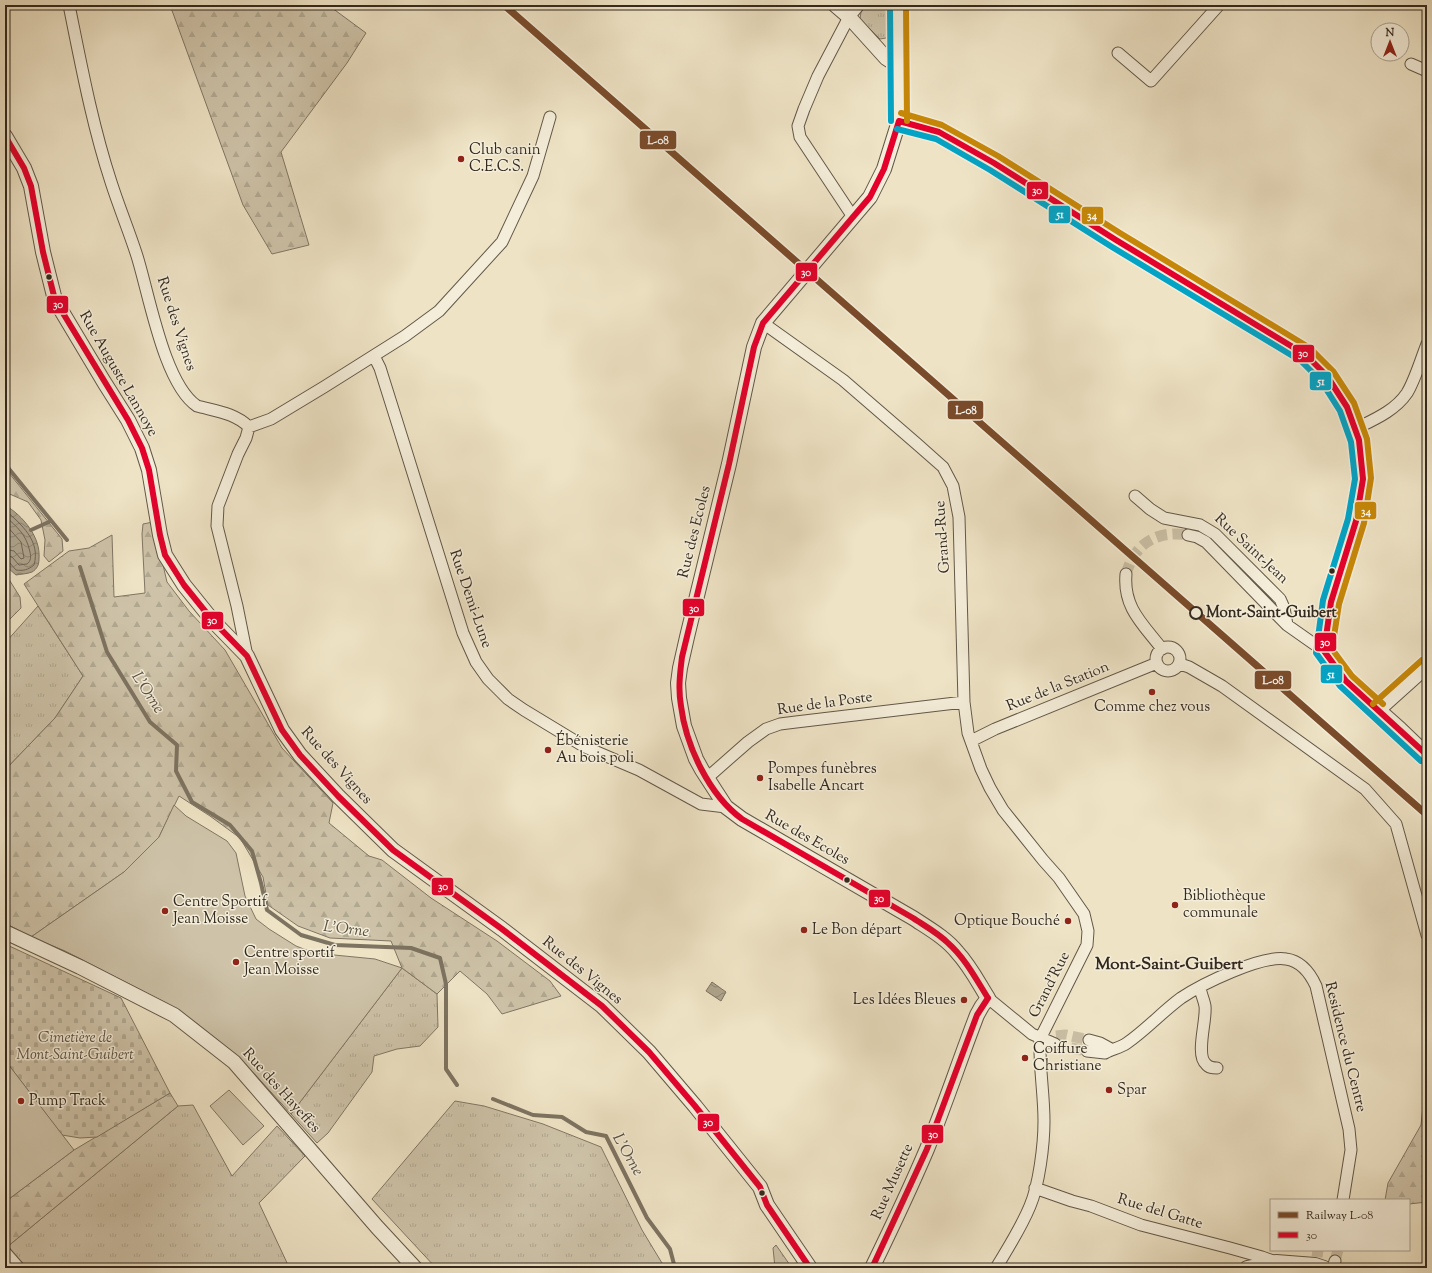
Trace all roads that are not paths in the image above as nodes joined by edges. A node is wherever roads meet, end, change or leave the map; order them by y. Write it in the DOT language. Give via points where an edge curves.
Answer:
graph roads {
  1 [pos="69,5"];
  2 [pos="835,5"];
  3 [pos="860,5"];
  4 [pos="898,5"];
  5 [pos="1218,5"];
  6 [pos="849,17"];
  7 [pos="1118,53"];
  8 [pos="1411,64"];
  9 [pos="898,65"];
  10 [pos="1427,71"];
  11 [pos="550,117"];
  12 [pos="899,121"];
  13 [pos="5,136"];
  14 [pos="850,221"];
  15 [pos="763,323"];
  16 [pos="1427,344"];
  17 [pos="374,356"];
  18 [pos="249,427"];
  19 [pos="1355,429"];
  20 [pos="1135,496"];
  21 [pos="1188,535"];
  22 [pos="1126,574"];
  23 [pos="1287,625"];
  24 [pos="1162,649"];
  25 [pos="1324,651"];
  26 [pos="247,656"];
  27 [pos="1157,663"];
  28 [pos="1180,664"];
  29 [pos="1427,666"];
  30 [pos="964,702"];
  31 [pos="1378,710"];
  32 [pos="971,741"];
  33 [pos="1427,755"];
  34 [pos="707,778"];
  35 [pos="726,807"];
  36 [pos="5,932"];
  37 [pos="1427,935"];
  38 [pos="1200,988"];
  39 [pos="988,998"];
  40 [pos="1040,1039"];
  41 [pos="1055,1040"];
  42 [pos="1088,1045"];
  43 [pos="1218,1068"];
  44 [pos="1035,1188"];
  45 [pos="1343,1199"];
  46 [pos="5,1252"];
  47 [pos="1276,1262"];
  48 [pos="1325,1264"];
  49 [pos="19,1268"];
  50 [pos="415,1268"];
  51 [pos="810,1268"];
  52 [pos="872,1268"];
  53 [pos="996,1268"];
  54 [pos="1247,1268"];
  1 -- 18 [label="street, Rue des Vignes" via="110,182 137,257 154,319 174,376 184,393 197,406 229,414"];
  2 -- 6 [label="street"];
  3 -- 6 [label="street"];
  4 -- 9 [label="street, Rue des Ecoles"];
  5 -- 7 [label="street" via="1151,81"];
  6 -- 9 [label="street" via="886,58"];
  6 -- 14 [label="street" via="818,76 798,126 800,136"];
  8 -- 10 [label="street"];
  9 -- 12 [label="street, Rue des Ecoles"];
  11 -- 17 [label="street" via="533,176 502,242 439,312"];
  12 -- 14 [label="street, Rue des Ecoles" via="884,169 870,197"];
  12 -- 19 [label="street" via="939,132 994,163 1306,355 1328,376 1347,407"];
  13 -- 26 [label="street, Rue Auguste Lannoye" via="24,168 31,186 43,252 56,300 142,448 149,470 164,554 213,622"];
  14 -- 15 [label="street, Rue des Ecoles"];
  15 -- 30 [label="street, Grand-Rue" via="843,380 943,467 954,486 959,517"];
  15 -- 34 [label="street, Rue des Ecoles" via="754,346 679,675 679,698 684,726 691,747"];
  16 -- 19 [label="street" via="1410,388 1403,398 1385,414"];
  17 -- 18 [label="street" via="270,419"];
  17 -- 35 [label="street, Rue Demi-Lune" via="380,368 463,633 476,662 488,679 516,705 585,746 639,770 700,804"];
  18 -- 26 [label="street, Rue des Vignes" via="218,506 217,526"];
  19 -- 25 [label="street" via="1359,440 1363,479 1356,521 1331,602"];
  20 -- 23 [label="street, Rue Saint-Jean" via="1164,518 1200,525 1215,534 1280,599"];
  21 -- 23 [label="street" via="1202,539 1214,548"];
  22 -- 24 [label="street" via="1126,595 1129,605"];
  23 -- 25 [label="street"];
  24 -- 27 [label="street" via="1158,654"];
  24 -- 28 [label="street" via="1169,647 1176,650 1180,656"];
  25 -- 31 [label="street" via="1346,681"];
  26 -- 51 [label="street, Rue des Vignes" via="282,730 338,796 393,850 602,1006 649,1052 760,1187 767,1205"];
  27 -- 28 [label="street" via="1166,671 1174,670"];
  27 -- 32 [label="street, Rue de la Station"];
  28 -- 37 [label="street" via="1222,686 1370,795 1396,824"];
  29 -- 31 [label="street"];
  30 -- 32 [label="street, Grand-Rue"];
  30 -- 34 [label="street, Rue de la Poste" via="771,727 748,742"];
  31 -- 33 [label="street"];
  32 -- 40 [label="street, Grand'Rue" via="981,769 1003,810 1072,895 1087,922 1087,945"];
  34 -- 35 [label="street, Rue des Ecoles"];
  35 -- 39 [label="street, Rue des Ecoles" via="742,820 924,925 952,946 970,968"];
  36 -- 50 [label="street, Rue des Hayeffes" via="174,1015 234,1062"];
  38 -- 42 [label="street, Residence du Centre" via="1181,998 1126,1044 1111,1049 1100,1043"];
  38 -- 43 [label="street" via="1205,1007 1202,1058 1208,1066"];
  38 -- 45 [label="street, Residence du Centre" via="1228,973 1274,959 1295,962 1309,973 1316,986 1351,1136"];
  39 -- 40 [label="street"];
  39 -- 52 [label="street, Rue Musette" via="977,1015 926,1149"];
  40 -- 41 [label="street"];
  40 -- 44 [label="street, Grand'Rue" via="1044,1122"];
  44 -- 47 [label="street, Rue del Gatte" via="1141,1225 1262,1256"];
  44 -- 53 [label="street, Grand'Rue" via="1029,1209"];
  46 -- 49 [label="street"];
  47 -- 48 [label="street"];
  47 -- 54 [label="street"];
}
